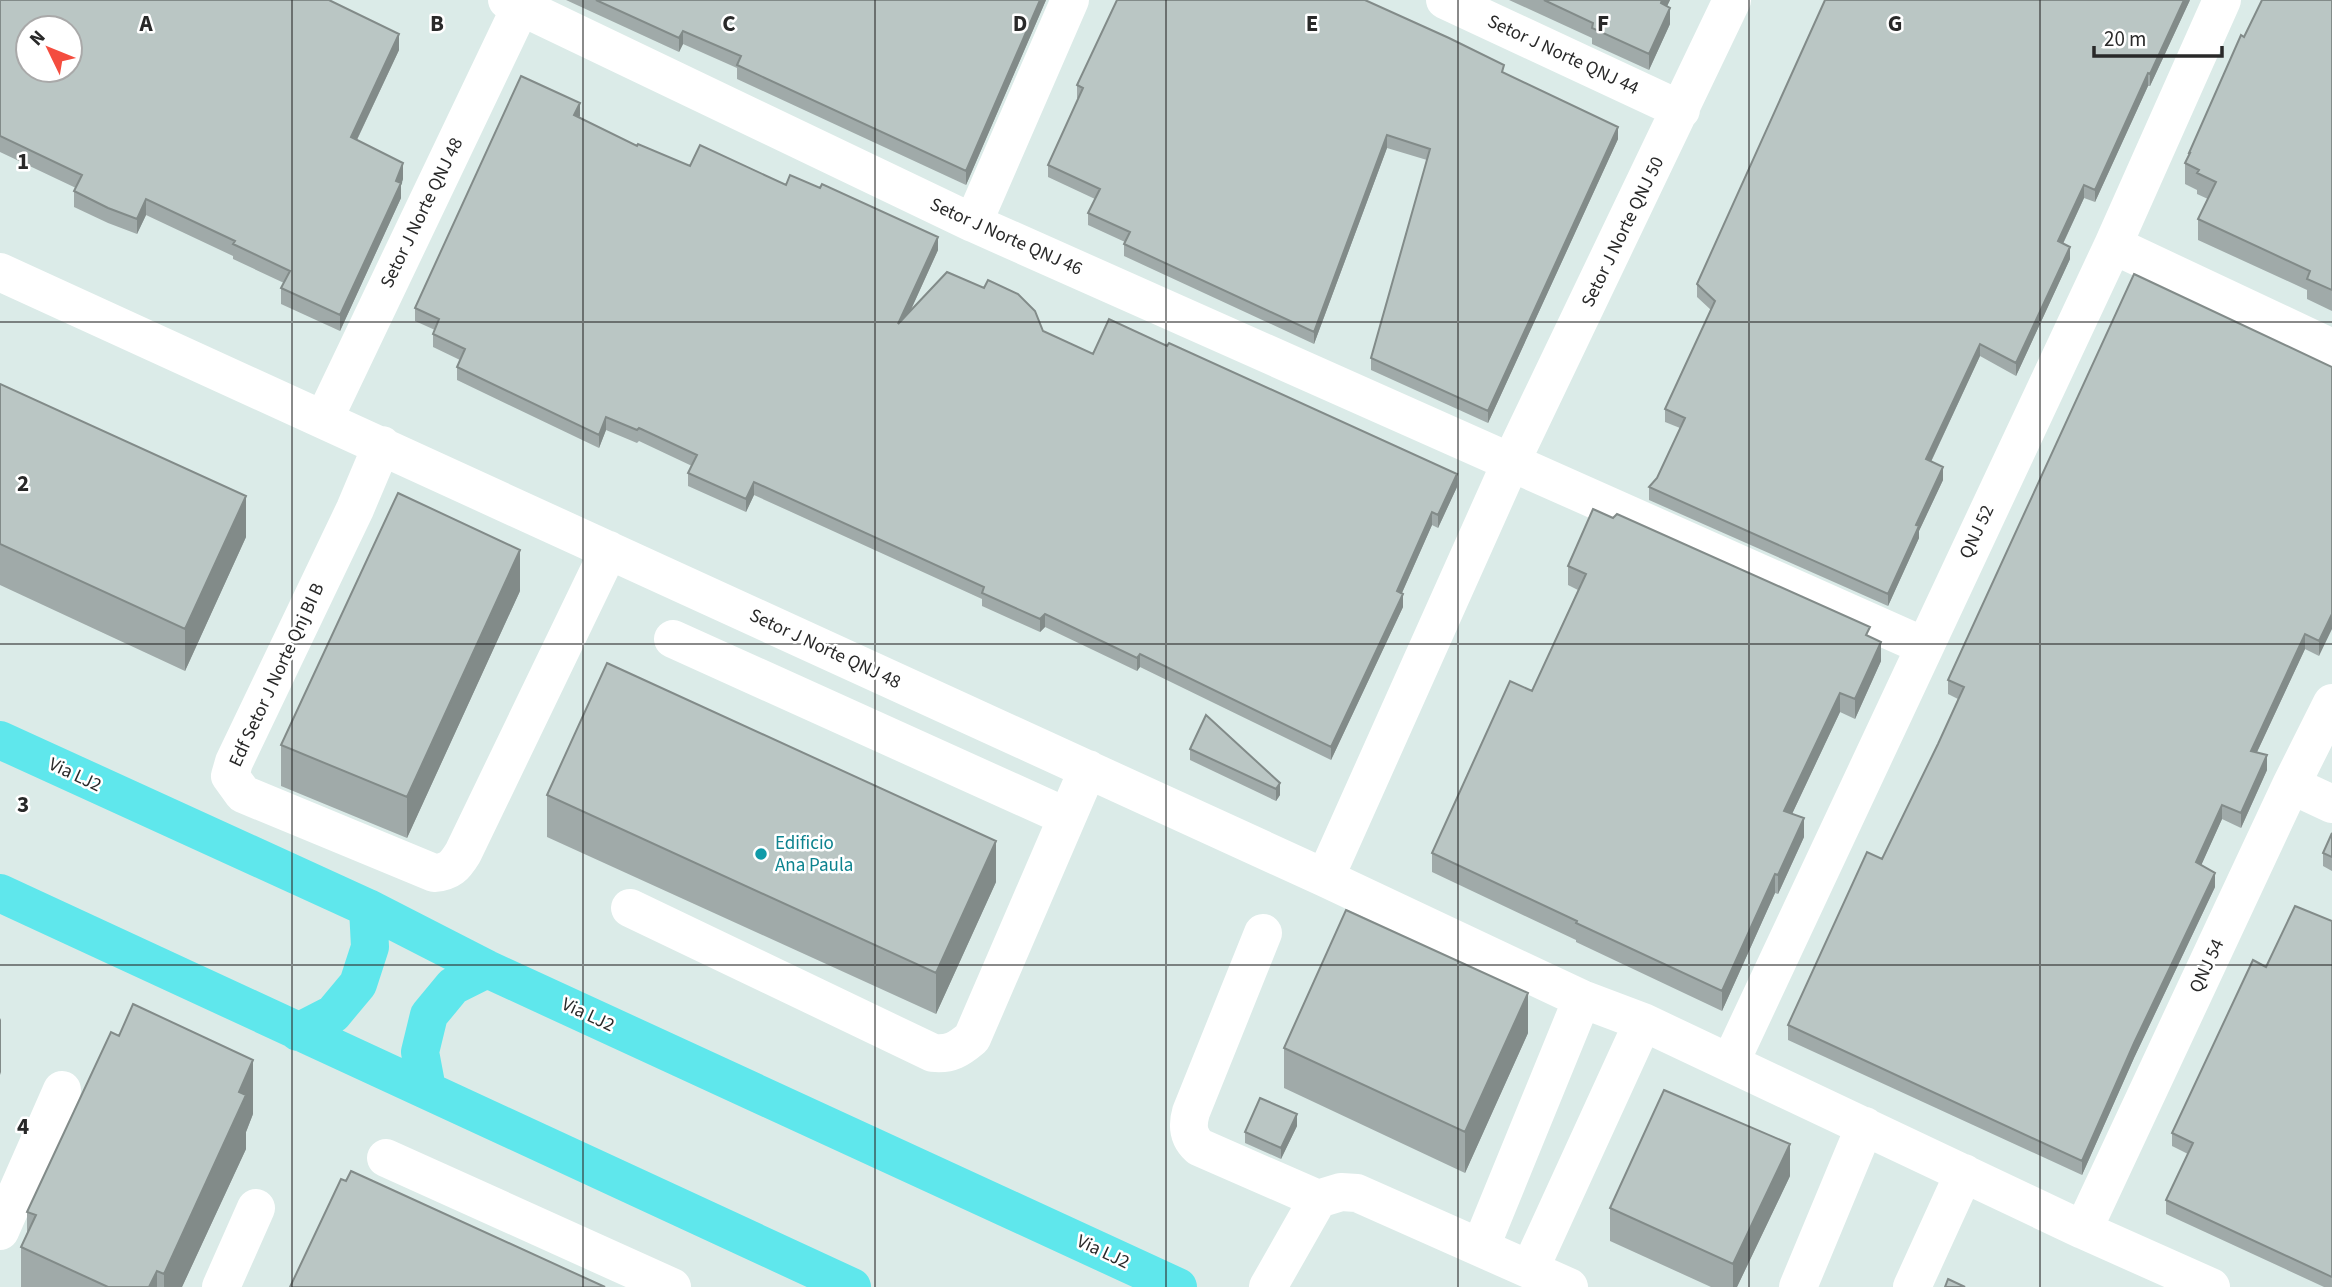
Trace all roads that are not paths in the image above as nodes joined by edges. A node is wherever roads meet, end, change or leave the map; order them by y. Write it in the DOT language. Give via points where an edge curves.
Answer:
graph roads {
  1 [pos="1070,0"];
  2 [pos="1445,0"];
  3 [pos="1732,0"];
  4 [pos="2222,0"];
  5 [pos="514,3"];
  6 [pos="1681,110"];
  7 [pos="973,223"];
  8 [pos="2113,245"];
  9 [pos="0,272"];
  10 [pos="2332,348"];
  11 [pos="324,419"];
  12 [pos="382,445"];
  13 [pos="1511,462"];
  14 [pos="609,550"];
  15 [pos="673,639"];
  16 [pos="1924,646"];
  17 [pos="2332,703"];
  18 [pos="0,740"];
  19 [pos="1088,769"];
  20 [pos="2291,785"];
  21 [pos="2332,804"];
  22 [pos="1067,817"];
  23 [pos="1325,878"];
  24 [pos="0,893"];
  25 [pos="368,908"];
  26 [pos="630,908"];
  27 [pos="1262,933"];
  28 [pos="487,969"];
  29 [pos="1582,999"];
  30 [pos="1643,1022"];
  31 [pos="298,1032"];
  32 [pos="1730,1063"];
  33 [pos="427,1089"];
  34 [pos="62,1090"];
  35 [pos="1866,1126"];
  36 [pos="386,1158"];
  37 [pos="1964,1173"];
  38 [pos="1318,1199"];
  39 [pos="256,1208"];
  40 [pos="2083,1230"];
  41 [pos="0,1231"];
  42 [pos="1481,1246"];
  43 [pos="1530,1269"];
  44 [pos="221,1287"];
  45 [pos="672,1287"];
  46 [pos="852,1287"];
  47 [pos="1178,1287"];
  48 [pos="1268,1287"];
  49 [pos="1569,1287"];
  50 [pos="1798,1287"];
  51 [pos="1912,1287"];
  52 [pos="2211,1287"];
  1 -- 7 [label="street"];
  2 -- 6 [label="street, Setor J Norte QNJ 44"];
  3 -- 6 [label="street, Setor J Norte QNJ 50"];
  4 -- 8 [label="street, QNJ 52"];
  5 -- 7 [label="street, Setor J Norte QNJ 46"];
  5 -- 11 [label="street, Setor J Norte QNJ 48"];
  6 -- 13 [label="street, Setor J Norte QNJ 50"];
  7 -- 13 [label="street, Setor J Norte QNJ 46"];
  8 -- 10 [label="street"];
  8 -- 16 [label="street, QNJ 52"];
  9 -- 11 [label="street, Setor J Norte QNJ 48"];
  11 -- 12 [label="street, Setor J Norte QNJ 48"];
  12 -- 14 [label="street, Setor J Norte QNJ 48"];
  12 -- 14 [label="street, Edf Setor J Norte Qnj BI B" via="234,762 230,776 243,794 434,873 446,872 463,853"];
  13 -- 16 [label="street, Setor J Norte QNJ 46"];
  13 -- 23 [label="street, Setor J Norte QNJ 50"];
  14 -- 19 [label="street, Setor J Norte QNJ 48"];
  15 -- 22 [label="street"];
  16 -- 32 [label="street, QNJ 52"];
  17 -- 20 [label="street, QNJ 54"];
  18 -- 25 [label="main road, Via LJ2"];
  19 -- 22 [label="street"];
  19 -- 23 [label="street, Setor J Norte QNJ 48"];
  20 -- 21 [label="street"];
  20 -- 40 [label="street, QNJ 54"];
  22 -- 26 [label="street" via="972,1038 958,1050 943,1054"];
  23 -- 29 [label="street, Setor J Norte QNJ 48"];
  24 -- 31 [label="main road"];
  25 -- 28 [label="main road, Via LJ2"];
  25 -- 31 [label="main road" via="370,947 358,984 333,1014"];
  27 -- 38 [label="street" via="1191,1112 1189,1132 1199,1147"];
  28 -- 33 [label="main road" via="453,986 429,1015 420,1052"];
  28 -- 47 [label="main road, Via LJ2"];
  29 -- 30 [label="street, Setor J Norte QNJ 48"];
  29 -- 42 [label="street"];
  30 -- 32 [label="street, Setor J Norte QNJ 48"];
  30 -- 43 [label="street"];
  31 -- 33 [label="main road"];
  32 -- 35 [label="street, Setor J Norte QNJ 48"];
  33 -- 46 [label="main road"];
  34 -- 41 [label="street"];
  35 -- 37 [label="street, Setor J Norte QNJ 48"];
  35 -- 50 [label="street"];
  36 -- 45 [label="street"];
  37 -- 40 [label="street, Setor J Norte QNJ 48"];
  37 -- 51 [label="street"];
  38 -- 42 [label="street" via="1357,1193"];
  38 -- 48 [label="street"];
  39 -- 44 [label="street"];
  40 -- 52 [label="street, Setor J Norte QNJ 48"];
  42 -- 43 [label="street"];
  43 -- 49 [label="street"];
}
